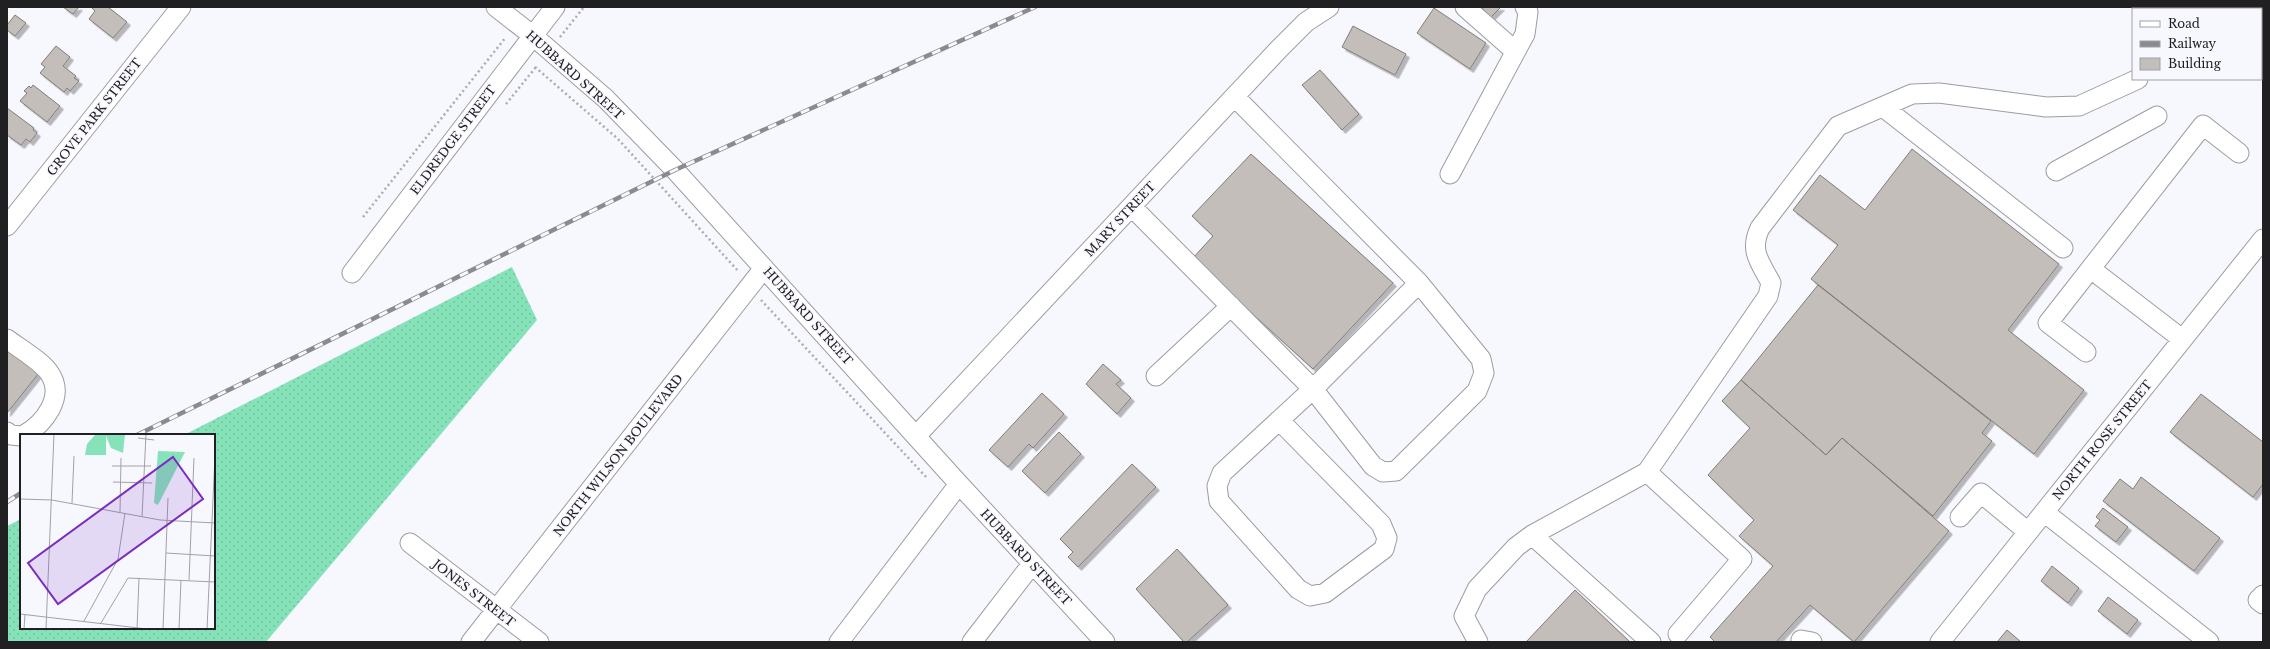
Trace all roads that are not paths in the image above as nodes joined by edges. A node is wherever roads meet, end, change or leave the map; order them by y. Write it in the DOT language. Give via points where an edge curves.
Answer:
graph roads {
  1 [pos="181,7"];
  2 [pos="496,7"];
  3 [pos="555,7"];
  4 [pos="1329,7"];
  5 [pos="1465,7"];
  6 [pos="1526,7"];
  7 [pos="525,30"];
  8 [pos="1515,52"];
  9 [pos="2136,80"];
  10 [pos="1235,97"];
  11 [pos="1883,107"];
  12 [pos="2157,116"];
  13 [pos="2239,153"];
  14 [pos="2056,171"];
  15 [pos="1450,174"];
  16 [pos="1132,206"];
  17 [pos="7,226"];
  18 [pos="2263,239"];
  19 [pos="2063,248"];
  20 [pos="764,268"];
  21 [pos="2091,269"];
  22 [pos="352,273"];
  23 [pos="1419,282"];
  24 [pos="1230,306"];
  25 [pos="7,339"];
  26 [pos="2182,339"];
  27 [pos="2086,352"];
  28 [pos="1156,376"];
  29 [pos="1313,389"];
  30 [pos="1279,420"];
  31 [pos="7,432"];
  32 [pos="26,434"];
  33 [pos="20,436"];
  34 [pos="916,436"];
  35 [pos="1647,472"];
  36 [pos="953,491"];
  37 [pos="2044,512"];
  38 [pos="1960,517"];
  39 [pos="2028,532"];
  40 [pos="1532,535"];
  41 [pos="410,543"];
  42 [pos="1032,564"];
  43 [pos="2263,595"];
  44 [pos="2263,604"];
  45 [pos="496,610"];
  46 [pos="1678,639"];
  47 [pos="1474,640"];
  48 [pos="471,642"];
  49 [pos="539,642"];
  50 [pos="839,642"];
  51 [pos="972,642"];
  52 [pos="1105,642"];
  53 [pos="1652,642"];
  54 [pos="1940,642"];
  55 [pos="2209,642"];
  1 -- 17 [label="street, GROVE PARK STREET"];
  2 -- 7 [label="street, HUBBARD STREET"];
  3 -- 7 [label="street, ELDREDGE STREET"];
  4 -- 10 [label="street, MARY STREET" via="1306,22"];
  5 -- 8 [label="street"];
  6 -- 8 [label="street" via="1528,12 1525,34"];
  7 -- 20 [label="street, HUBBARD STREET" via="606,99"];
  7 -- 22 [label="street, ELDREDGE STREET"];
  8 -- 15 [label="street"];
  9 -- 11 [label="street" via="2079,106 2046,107 1939,93 1912,94"];
  10 -- 16 [label="street, MARY STREET"];
  10 -- 23 [label="street"];
  11 -- 19 [label="street"];
  11 -- 35 [label="street" via="1838,126 1760,228 1754,240 1756,255 1771,283 1768,296"];
  12 -- 14 [label="street"];
  13 -- 21 [label="street" via="2203,125"];
  16 -- 24 [label="street"];
  16 -- 34 [label="street, MARY STREET"];
  18 -- 26 [label="street, NORTH ROSE STREET"];
  20 -- 34 [label="street, HUBBARD STREET"];
  20 -- 45 [label="street, NORTH WILSON BOULEVARD"];
  21 -- 26 [label="street"];
  21 -- 27 [label="street" via="2048,323"];
  23 -- 29 [label="street"];
  23 -- 29 [label="street" via="1481,359 1484,373 1477,391 1396,471 1383,472 1373,466"];
  24 -- 28 [label="street"];
  24 -- 29 [label="street"];
  25 -- 32 [label="street" via="50,373 54,382 54,402 46,415"];
  26 -- 37 [label="street, NORTH ROSE STREET"];
  29 -- 30 [label="street"];
  30 -- 30 [label="street" via="1222,473 1217,486 1219,501 1298,589 1310,596 1325,593 1384,549 1387,538 1381,524"];
  31 -- 33 [label="street"];
  34 -- 36 [label="street, HUBBARD STREET"];
  35 -- 40 [label="street"];
  35 -- 46 [label="street" via="1742,559"];
  36 -- 42 [label="street, HUBBARD STREET"];
  36 -- 50 [label="street"];
  37 -- 39 [label="street, NORTH ROSE STREET"];
  37 -- 55 [label="street"];
  38 -- 39 [label="street" via="1981,493"];
  39 -- 54 [label="street, NORTH ROSE STREET"];
  40 -- 47 [label="street" via="1516,547 1477,589 1464,616"];
  40 -- 53 [label="street"];
  41 -- 45 [label="street, JONES STREET"];
  42 -- 51 [label="street"];
  42 -- 52 [label="street, HUBBARD STREET"];
  43 -- 44 [label="street" via="2258,600"];
  45 -- 48 [label="street, NORTH WILSON BOULEVARD"];
  45 -- 49 [label="street, JONES STREET"];
}
